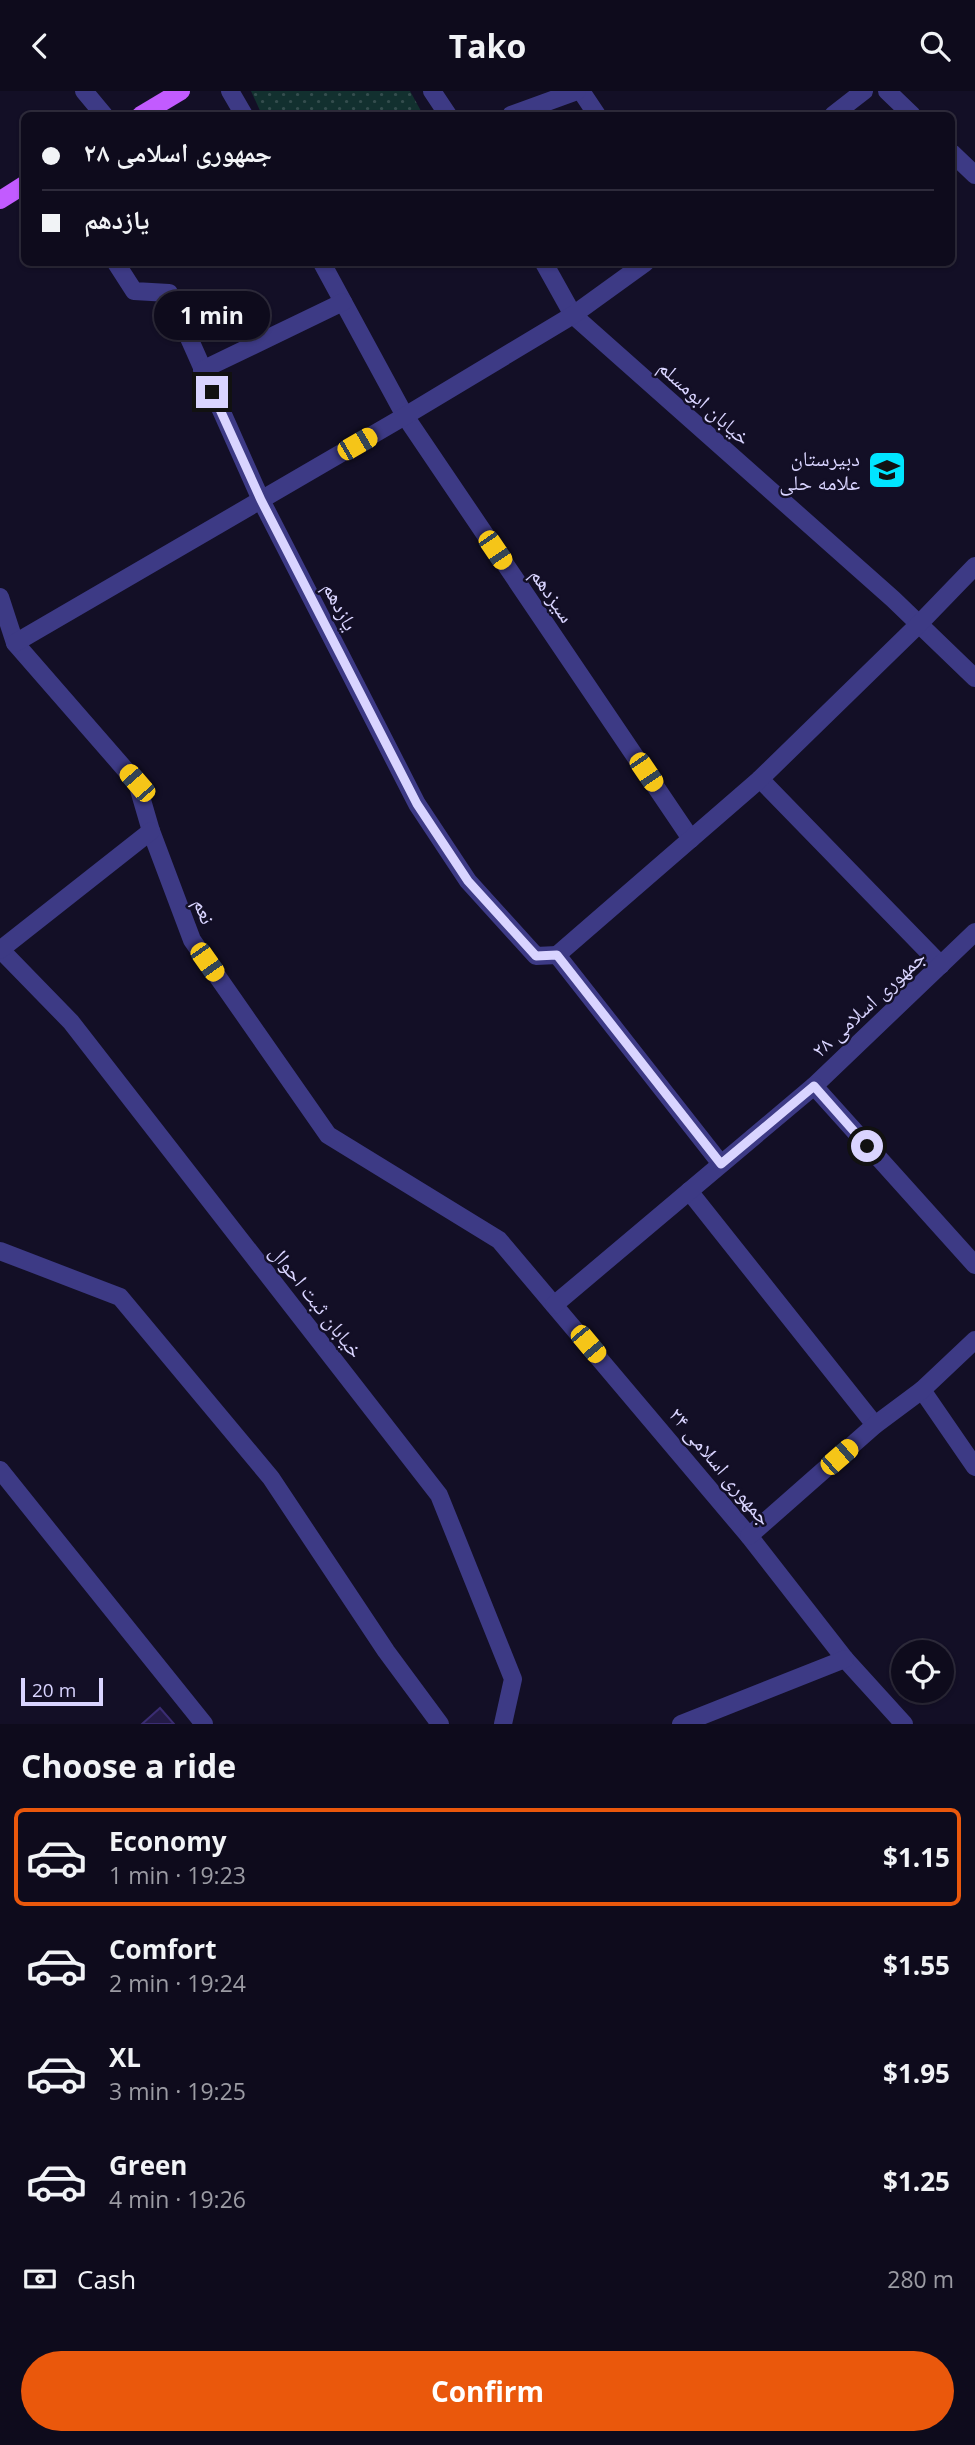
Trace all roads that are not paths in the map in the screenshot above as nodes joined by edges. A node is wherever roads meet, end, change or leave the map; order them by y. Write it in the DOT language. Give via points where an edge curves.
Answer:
graph roads {
  1 [pos="84,91"];
  2 [pos="181,91"];
  3 [pos="230,91"];
  4 [pos="432,91"];
  5 [pos="579,91"];
  6 [pos="864,91"];
  7 [pos="887,91"];
  8 [pos="102,112"];
  9 [pos="146,112"];
  10 [pos="242,112"];
  11 [pos="446,112"];
  12 [pos="520,112"];
  13 [pos="595,112"];
  14 [pos="837,112"];
  15 [pos="909,112"];
  16 [pos="955,156"];
  17 [pos="975,175"];
  18 [pos="21,187"];
  19 [pos="0,200"];
  20 [pos="118,266"];
  21 [pos="324,266"];
  22 [pos="546,266"];
  23 [pos="641,266"];
  24 [pos="343,302"];
  25 [pos="573,315"];
  26 [pos="202,370"];
  27 [pos="405,416"];
  28 [pos="261,500"];
  29 [pos="975,566"];
  30 [pos="0,597"];
  31 [pos="918,625"];
  32 [pos="15,643"];
  33 [pos="975,678"];
  34 [pos="760,779"];
  35 [pos="151,831"];
  36 [pos="691,839"];
  37 [pos="975,932"];
  38 [pos="0,950"];
  39 [pos="557,955"];
  40 [pos="941,965"];
  41 [pos="814,1086"];
  42 [pos="721,1164"];
  43 [pos="689,1191"];
  44 [pos="499,1240"];
  45 [pos="0,1251"];
  46 [pos="975,1265"];
  47 [pos="554,1305"];
  48 [pos="975,1340"];
  49 [pos="922,1390"];
  50 [pos="876,1425"];
  51 [pos="975,1467"];
  52 [pos="0,1470"];
  53 [pos="749,1536"];
  54 [pos="845,1659"];
  55 [pos="204,1724"];
  56 [pos="440,1724"];
  57 [pos="503,1724"];
  58 [pos="681,1724"];
  59 [pos="904,1724"];
  1 -- 8 [label="street"];
  2 -- 9 [label="main road"];
  3 -- 10 [label="street"];
  4 -- 11 [label="street"];
  5 -- 12 [label="street"];
  5 -- 13 [label="street"];
  6 -- 14 [label="street"];
  7 -- 15 [label="street"];
  16 -- 17 [label="street"];
  18 -- 19 [label="main road"];
  20 -- 26 [label="street, یازدهم" via="134,291 169,293"];
  21 -- 24 [label="street, سیزدهم"];
  22 -- 25 [label="street, خیابان ابومسلم"];
  23 -- 25 [label="street"];
  24 -- 26 [label="street"];
  24 -- 27 [label="street, سیزدهم"];
  25 -- 27 [label="street"];
  25 -- 31 [label="street, خیابان ابومسلم"];
  26 -- 28 [label="street, یازدهم"];
  27 -- 28 [label="street"];
  27 -- 36 [label="street, سیزدهم"];
  28 -- 32 [label="street"];
  28 -- 39 [label="street, یازدهم" via="417,804 468,881 536,956"];
  29 -- 31 [label="street"];
  30 -- 32 [label="street, نعم"];
  31 -- 33 [label="street, خیابان ابومسلم"];
  31 -- 34 [label="street"];
  32 -- 35 [label="street, نعم" via="137,783"];
  34 -- 36 [label="street"];
  34 -- 40 [label="street"];
  35 -- 38 [label="street"];
  35 -- 44 [label="street, نعم" via="192,940 328,1135"];
  36 -- 39 [label="street"];
  37 -- 40 [label="street, جمهوری اسلامی ۲۸"];
  38 -- 57 [label="street, خیابان ثبت احوال" via="71,1022 439,1495 513,1679"];
  39 -- 42 [label="street"];
  40 -- 41 [label="street, جمهوری اسلامی ۲۸"];
  41 -- 42 [label="street"];
  41 -- 46 [label="street, جمهوری اسلامی ۲۸"];
  42 -- 43 [label="street"];
  43 -- 47 [label="street"];
  43 -- 50 [label="street"];
  44 -- 47 [label="street, جمهوری اسلامی ۲۴"];
  45 -- 56 [label="street" via="120,1297 271,1478"];
  47 -- 53 [label="street, جمهوری اسلامی ۲۴"];
  48 -- 49 [label="street"];
  49 -- 50 [label="street"];
  49 -- 51 [label="street"];
  50 -- 53 [label="street"];
  52 -- 55 [label="street"];
  53 -- 54 [label="street, جمهوری اسلامی ۲۴"];
  54 -- 58 [label="street"];
  54 -- 59 [label="street, جمهوری اسلامی ۲۴"];
}
